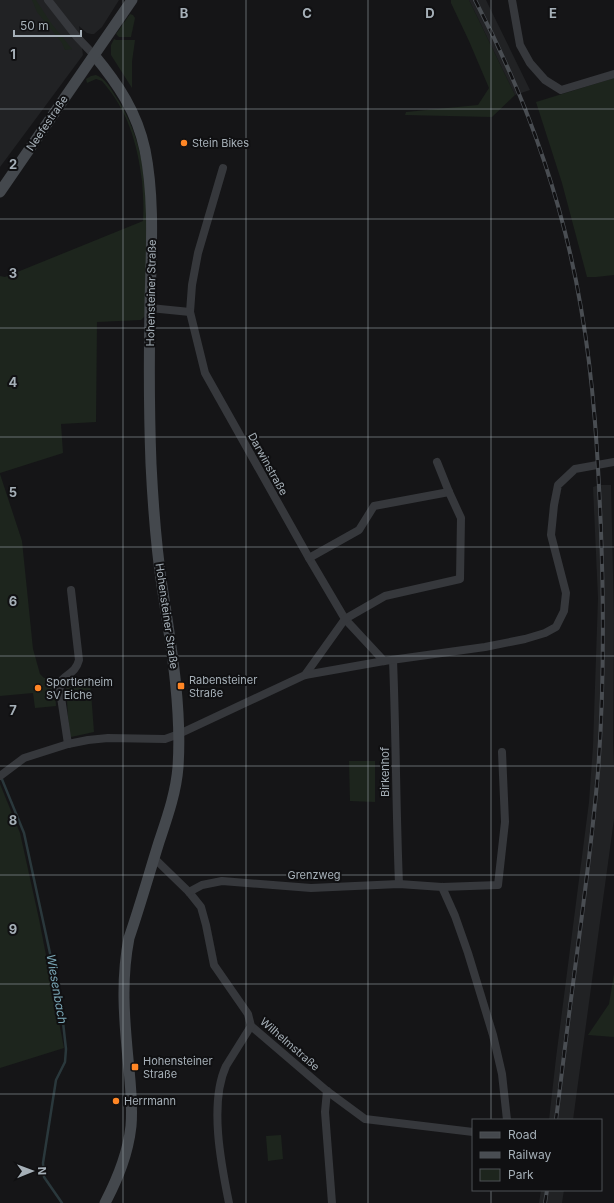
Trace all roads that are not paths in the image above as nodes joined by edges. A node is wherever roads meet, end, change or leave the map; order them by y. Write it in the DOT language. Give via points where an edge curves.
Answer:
graph roads {
  1 [pos="48,0"];
  2 [pos="132,0"];
  3 [pos="512,0"];
  4 [pos="94,55"];
  5 [pos="614,74"];
  6 [pos="223,168"];
  7 [pos="0,192"];
  8 [pos="150,308"];
  9 [pos="190,312"];
  10 [pos="437,462"];
  11 [pos="614,462"];
  12 [pos="449,492"];
  13 [pos="309,558"];
  14 [pos="71,590"];
  15 [pos="345,619"];
  16 [pos="393,660"];
  17 [pos="384,661"];
  18 [pos="305,675"];
  19 [pos="179,734"];
  20 [pos="68,744"];
  21 [pos="502,752"];
  22 [pos="0,776"];
  23 [pos="154,858"];
  24 [pos="399,884"];
  25 [pos="442,887"];
  26 [pos="189,892"];
  27 [pos="251,1026"];
  28 [pos="327,1091"];
  29 [pos="507,1119"];
  30 [pos="472,1132"];
  31 [pos="105,1203"];
  32 [pos="229,1203"];
  33 [pos="332,1203"];
  1 -- 4 [label="street"];
  2 -- 4 [label="main road, Neefestraße"];
  3 -- 5 [label="street" via="520,45 530,63 545,80 561,90"];
  4 -- 7 [label="main road, Neefestraße"];
  4 -- 8 [label="main road, Hohensteiner Straße" via="132,110 144,150 152,224"];
  6 -- 9 [label="street, Darwinstraße" via="198,254"];
  8 -- 9 [label="street"];
  8 -- 19 [label="main road, Hohensteiner Straße" via="151,464 154,514 174,671"];
  9 -- 13 [label="street, Darwinstraße" via="205,373"];
  10 -- 12 [label="street"];
  11 -- 16 [label="street" via="575,469 558,485 551,535 566,593 564,611 556,627 524,639 485,647"];
  12 -- 13 [label="street" via="374,506 359,530"];
  12 -- 15 [label="street" via="461,518 460,579 384,596"];
  13 -- 15 [label="street, Darwinstraße"];
  14 -- 20 [label="street" via="79,660 75,670 59,684"];
  15 -- 17 [label="street, Darwinstraße"];
  15 -- 18 [label="street"];
  16 -- 17 [label="street"];
  16 -- 24 [label="street, Birkenhof"];
  17 -- 18 [label="street"];
  18 -- 19 [label="street"];
  19 -- 20 [label="street" via="165,739 108,738"];
  19 -- 23 [label="main road, Hohensteiner Straße" via="175,785"];
  20 -- 22 [label="street" via="24,758"];
  21 -- 25 [label="street, Grenzweg" via="505,822 498,885"];
  23 -- 26 [label="street, Wilhelmstraße"];
  23 -- 31 [label="main road, Hohensteiner Straße" via="129,938 124,974 131,1125 124,1162"];
  24 -- 25 [label="street, Grenzweg"];
  24 -- 26 [label="street, Grenzweg" via="311,888 222,881 202,885"];
  25 -- 29 [label="street" via="461,932 493,1035 502,1074"];
  26 -- 27 [label="street, Wilhelmstraße" via="200,907 214,965 248,1014"];
  27 -- 28 [label="street, Wilhelmstraße"];
  27 -- 32 [label="street" via="222,1072 219,1088 221,1163"];
  28 -- 30 [label="street, Wilhelmstraße" via="365,1119"];
  28 -- 33 [label="street" via="325,1112"];
}
